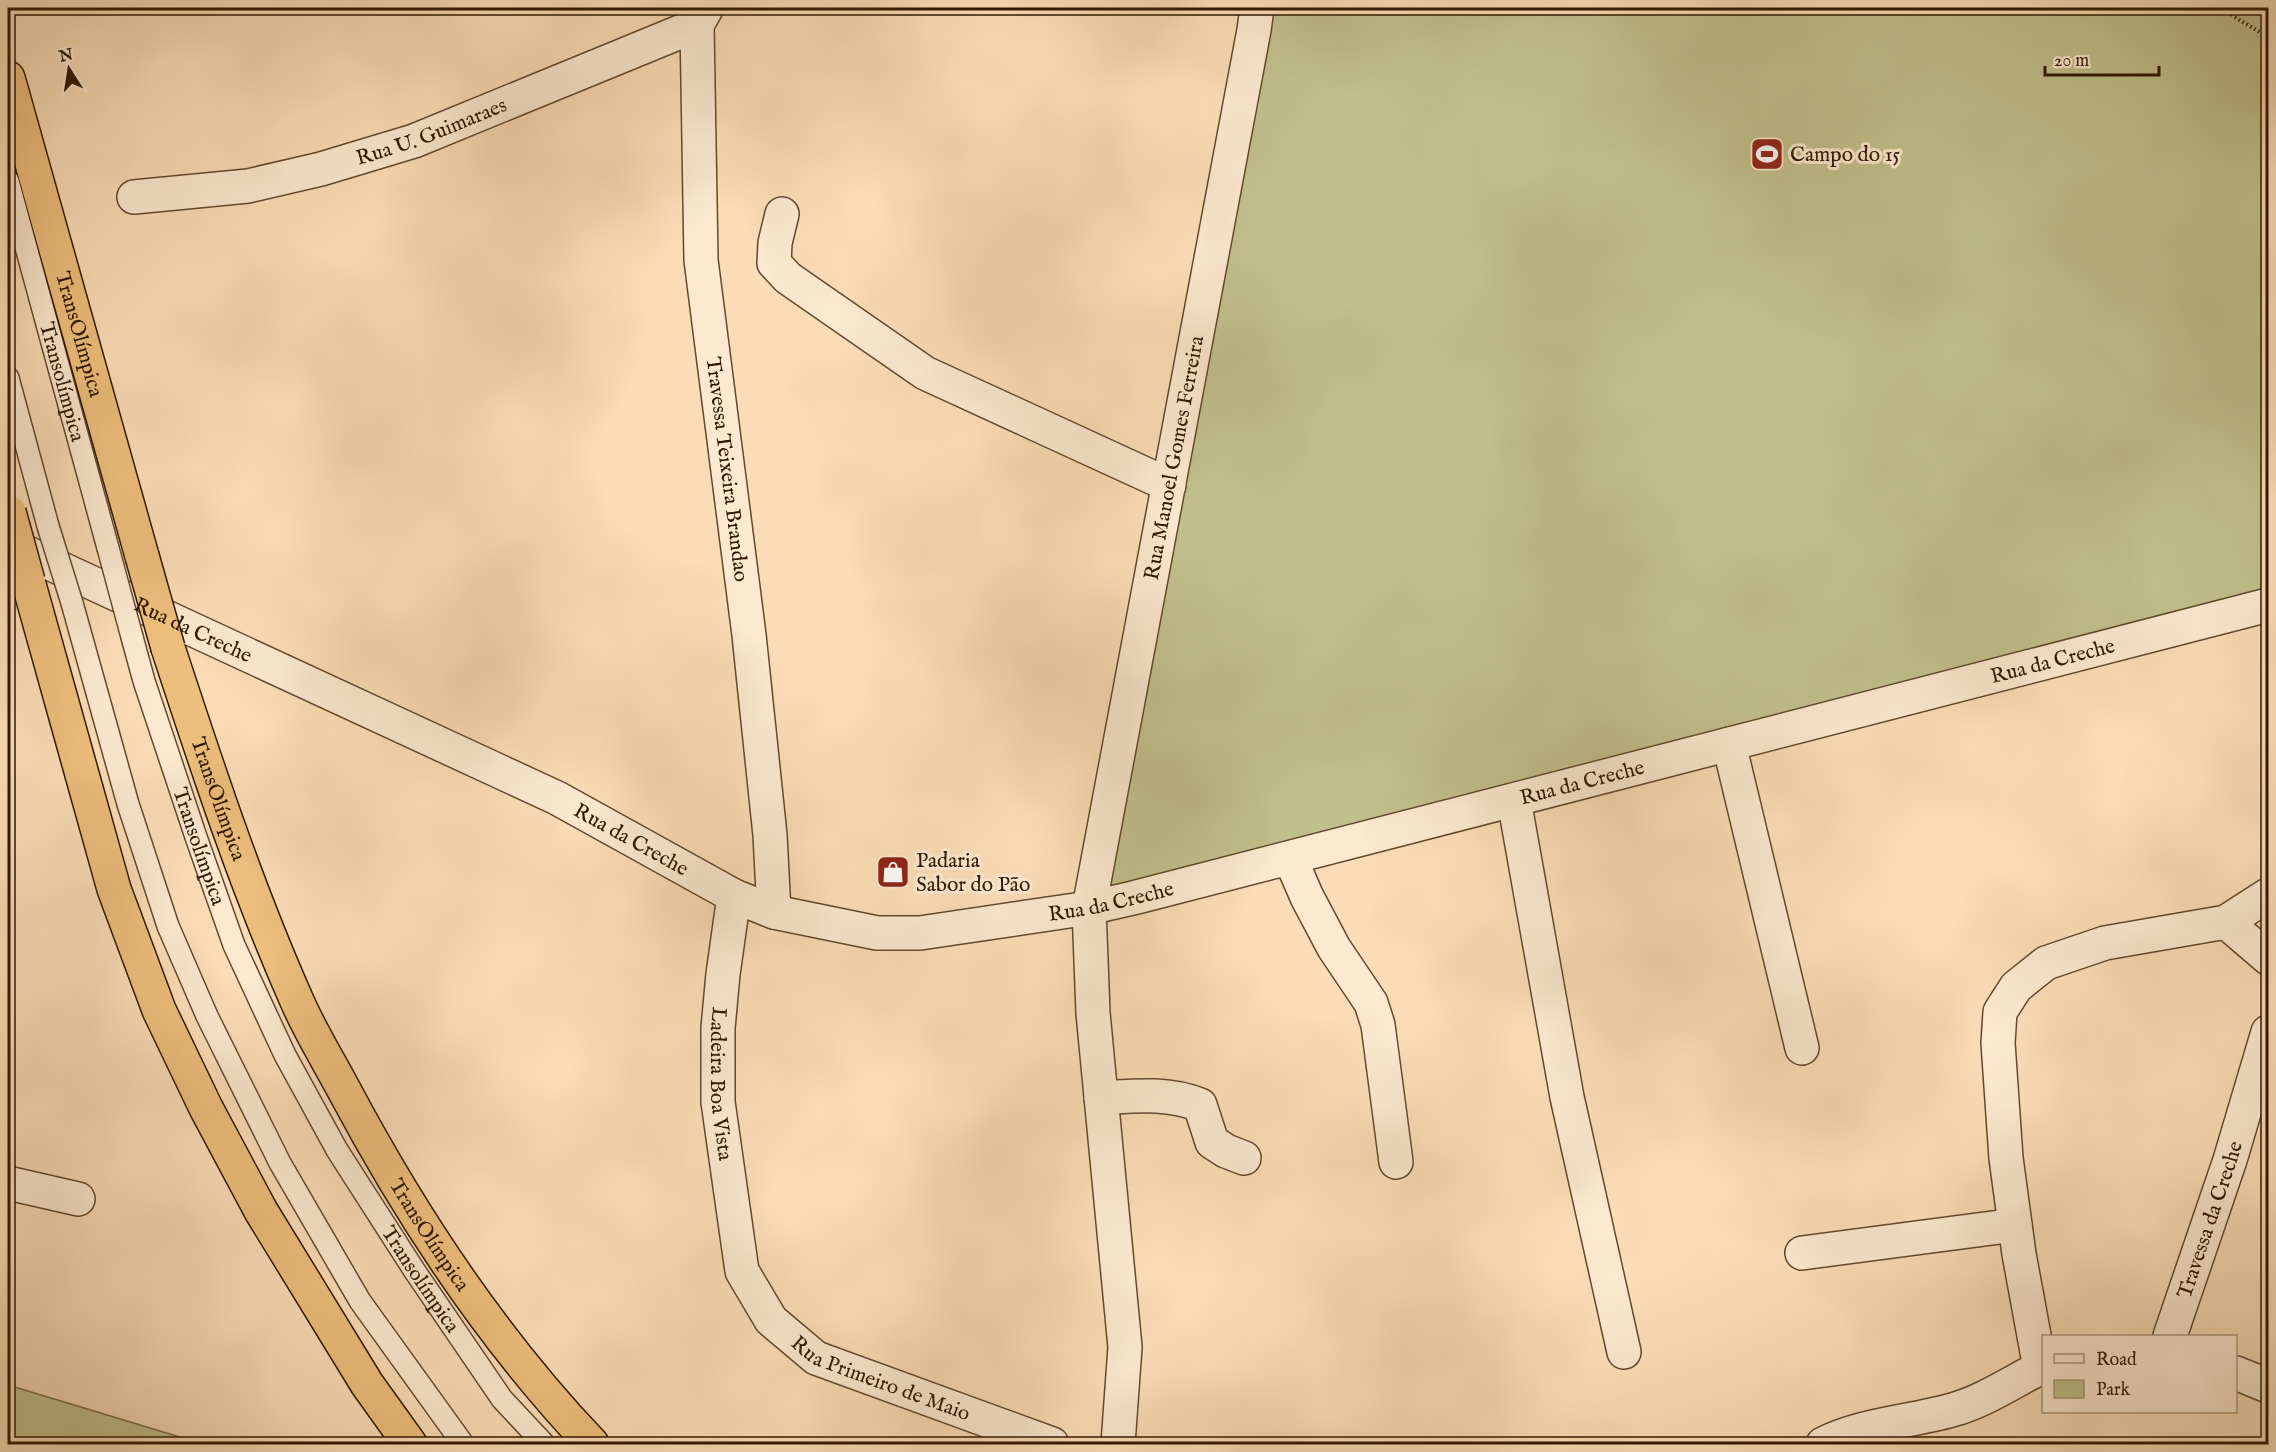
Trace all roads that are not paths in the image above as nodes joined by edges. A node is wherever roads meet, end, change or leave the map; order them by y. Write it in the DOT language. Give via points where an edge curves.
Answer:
graph roads {
  1 [pos="1257,8"];
  2 [pos="702,16"];
  3 [pos="8,78"];
  4 [pos="8,181"];
  5 [pos="134,197"];
  6 [pos="782,214"];
  7 [pos="8,378"];
  8 [pos="1168,485"];
  9 [pos="8,509"];
  10 [pos="8,544"];
  11 [pos="2268,605"];
  12 [pos="1729,744"];
  13 [pos="1514,800"];
  14 [pos="1290,858"];
  15 [pos="2268,895"];
  16 [pos="734,896"];
  17 [pos="1089,908"];
  18 [pos="774,912"];
  19 [pos="2226,922"];
  20 [pos="2268,958"];
  21 [pos="2268,1032"];
  22 [pos="1802,1048"];
  23 [pos="1101,1098"];
  24 [pos="1244,1158"];
  25 [pos="1396,1162"];
  26 [pos="8,1183"];
  27 [pos="78,1199"];
  28 [pos="2015,1225"];
  29 [pos="1802,1253"];
  30 [pos="742,1271"];
  31 [pos="2170,1335"];
  32 [pos="1623,1352"];
  33 [pos="2042,1367"];
  34 [pos="2237,1374"];
  35 [pos="2268,1386"];
  36 [pos="410,1444"];
  37 [pos="463,1444"];
  38 [pos="544,1444"];
  39 [pos="592,1444"];
  40 [pos="1052,1444"];
  41 [pos="1118,1444"];
  42 [pos="1823,1444"];
  1 -- 8 [label="street, Rua Manoel Gomes Ferreira"];
  2 -- 5 [label="street, Rua U. Guimaraes" via="414,141 248,186"];
  2 -- 18 [label="street, Travessa Teixeira Brandao" via="701,260 749,635"];
  3 -- 39 [label="highway, TransOlímpica, bridge" via="168,648 211,778 297,1003 366,1132 458,1280 549,1399"];
  4 -- 38 [label="lane, Transolímpica, bridge" via="144,681 234,945 285,1055 337,1150 502,1399"];
  6 -- 8 [label="street" via="774,263 788,278 925,373"];
  7 -- 37 [label="lane, bridge" via="135,826 168,926 207,1016 280,1163 360,1301"];
  8 -- 17 [label="street, Rua Manoel Gomes Ferreira"];
  9 -- 36 [label="highway, bridge" via="114,889 159,1010 261,1212 367,1384"];
  10 -- 16 [label="street, Rua da Creche" via="557,798"];
  11 -- 12 [label="street, Rua da Creche"];
  12 -- 13 [label="street, Rua da Creche"];
  12 -- 22 [label="street"];
  13 -- 14 [label="street, Rua da Creche"];
  13 -- 32 [label="street" via="1568,1097"];
  14 -- 17 [label="street, Rua da Creche"];
  14 -- 25 [label="street" via="1334,948 1371,1003 1378,1025"];
  15 -- 19 [label="street"];
  16 -- 18 [label="street, Rua da Creche"];
  16 -- 30 [label="street, Ladeira Boa Vista" via="718,1028 718,1102"];
  17 -- 18 [label="street, Rua da Creche" via="920,933 877,933"];
  17 -- 23 [label="street, Rua Manoel Gomes Ferreira"];
  19 -- 20 [label="street"];
  19 -- 28 [label="street" via="2105,943 2046,963 2016,987 2000,1012 1998,1043"];
  21 -- 31 [label="street, Travessa da Creche" via="2230,1160"];
  23 -- 24 [label="street" via="1160,1095 1200,1105 1212,1142"];
  23 -- 41 [label="street, Rua Manoel Gomes Ferreira" via="1125,1347"];
  26 -- 27 [label="street"];
  28 -- 29 [label="street"];
  28 -- 33 [label="street"];
  30 -- 40 [label="street, Rua Primeiro de Maio" via="771,1320 816,1358"];
  33 -- 42 [label="street" via="1953,1410"];
  34 -- 35 [label="street"];
}
